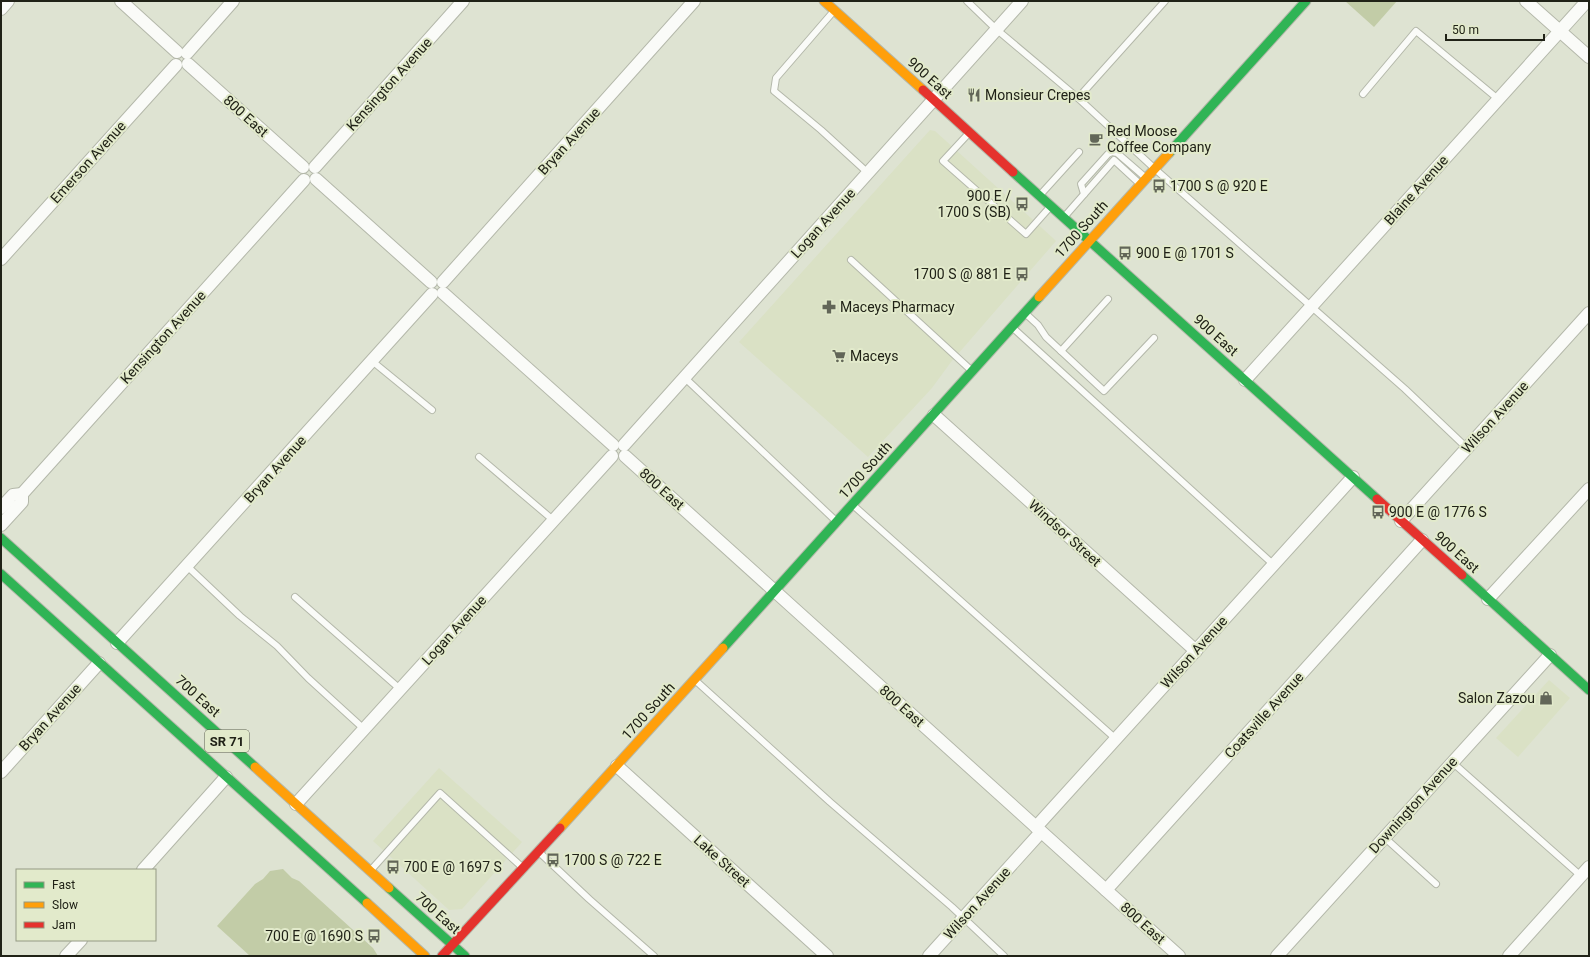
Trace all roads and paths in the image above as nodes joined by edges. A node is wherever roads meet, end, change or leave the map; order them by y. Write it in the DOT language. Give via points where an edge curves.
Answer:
graph roads {
  1 [pos="8,1"];
  2 [pos="120,1"];
  3 [pos="233,1"];
  4 [pos="463,1"];
  5 [pos="694,1"];
  6 [pos="824,1"];
  7 [pos="967,1"];
  8 [pos="1022,1"];
  9 [pos="1165,1"];
  10 [pos="1306,1"];
  11 [pos="1526,1"];
  12 [pos="1587,1"];
  13 [pos="1,9"];
  14 [pos="835,11"];
  15 [pos="996,29"];
  16 [pos="1560,31"];
  17 [pos="184,56"];
  18 [pos="1589,57"];
  19 [pos="1363,94"];
  20 [pos="1078,98"];
  21 [pos="1498,99"];
  22 [pos="933,100"];
  23 [pos="969,132"];
  24 [pos="1080,152"];
  25 [pos="1155,169"];
  26 [pos="310,173"];
  27 [pos="868,173"];
  28 [pos="1143,181"];
  29 [pos="1040,196"];
  30 [pos="1051,206"];
  31 [pos="1064,217"];
  32 [pos="1090,241"];
  33 [pos="1,259"];
  34 [pos="851,260"];
  35 [pos="438,288"];
  36 [pos="1108,300"];
  37 [pos="1311,306"];
  38 [pos="1025,313"];
  39 [pos="1589,313"];
  40 [pos="1012,328"];
  41 [pos="1154,338"];
  42 [pos="1061,351"];
  43 [pos="372,360"];
  44 [pos="973,372"];
  45 [pos="684,377"];
  46 [pos="1245,380"];
  47 [pos="432,410"];
  48 [pos="934,415"];
  49 [pos="1467,448"];
  50 [pos="618,450"];
  51 [pos="479,457"];
  52 [pos="1353,477"];
  53 [pos="1589,489"];
  54 [pos="22,494"];
  55 [pos="853,504"];
  56 [pos="1,508"];
  57 [pos="553,520"];
  58 [pos="1401,521"];
  59 [pos="837,522"];
  60 [pos="1,525"];
  61 [pos="1,538"];
  62 [pos="1422,540"];
  63 [pos="1274,565"];
  64 [pos="187,566"];
  65 [pos="1,574"];
  66 [pos="774,590"];
  67 [pos="295,597"];
  68 [pos="1488,599"];
  69 [pos="117,643"];
  70 [pos="1196,651"];
  71 [pos="1550,655"];
  72 [pos="99,663"];
  73 [pos="694,679"];
  74 [pos="400,689"];
  75 [pos="1589,690"];
  76 [pos="364,729"];
  77 [pos="1116,738"];
  78 [pos="1452,762"];
  79 [pos="617,766"];
  80 [pos="1,772"];
  81 [pos="226,777"];
  82 [pos="296,804"];
  83 [pos="1039,829"];
  84 [pos="1384,837"];
  85 [pos="538,851"];
  86 [pos="523,868"];
  87 [pos="144,869"];
  88 [pos="371,871"];
  89 [pos="1585,872"];
  90 [pos="1436,884"];
  91 [pos="1106,890"];
  92 [pos="963,918"];
  93 [pos="80,941"];
  94 [pos="452,944"];
  95 [pos="66,956"];
  96 [pos="425,956"];
  97 [pos="442,956"];
  98 [pos="465,956"];
  99 [pos="654,956"];
  100 [pos="827,956"];
  101 [pos="930,956"];
  102 [pos="1004,956"];
  103 [pos="1179,956"];
  104 [pos="1277,956"];
  105 [pos="1508,956"];
  1 -- 13 [label="street"];
  2 -- 17 [label="street, 800 East"];
  3 -- 17 [label="street"];
  4 -- 26 [label="street, Kensington Avenue"];
  5 -- 35 [label="street, Bryan Avenue"];
  6 -- 14 [label="street, 900 East"];
  7 -- 15 [label="lane"];
  8 -- 15 [label="street, Logan Avenue"];
  9 -- 20 [label="lane"];
  10 -- 25 [label="street, 1700 South"];
  11 -- 16 [label="street"];
  12 -- 16 [label="street, Blaine Avenue"];
  14 -- 22 [label="street, 900 East"];
  14 -- 27 [label="lane" via="776,78 774,91"];
  15 -- 20 [label="lane"];
  15 -- 22 [label="street, Logan Avenue"];
  16 -- 18 [label="street"];
  16 -- 21 [label="street, Blaine Avenue"];
  17 -- 26 [label="street, 800 East"];
  17 -- 33 [label="street, Emerson Avenue" via="173,58 176,65"];
  19 -- 21 [label="lane" via="1416,31"];
  20 -- 25 [label="lane"];
  21 -- 37 [label="street, Blaine Avenue"];
  22 -- 23 [label="street, 900 East"];
  22 -- 27 [label="street, Logan Avenue"];
  23 -- 29 [label="street, 900 East"];
  23 -- 30 [label="lane" via="943,160 949,166 1026,234"];
  24 -- 29 [label="lane"];
  25 -- 28 [label="street, 1700 South"];
  25 -- 37 [label="lane"];
  26 -- 35 [label="street, 800 East"];
  26 -- 54 [label="street, Kensington Avenue"];
  27 -- 45 [label="street, Logan Avenue"];
  28 -- 31 [label="lane" via="1114,160"];
  28 -- 32 [label="street, 1700 South"];
  29 -- 30 [label="street, 900 East"];
  30 -- 31 [label="street, 900 East"];
  31 -- 32 [label="street, 900 East"];
  32 -- 38 [label="street, 1700 South"];
  32 -- 46 [label="street, 900 East"];
  34 -- 44 [label="lane"];
  35 -- 43 [label="street, Bryan Avenue"];
  35 -- 50 [label="street, 800 East"];
  36 -- 42 [label="lane"];
  37 -- 46 [label="street, Blaine Avenue"];
  37 -- 49 [label="lane"];
  38 -- 40 [label="street, 1700 South"];
  38 -- 42 [label="lane"];
  39 -- 49 [label="street, Wilson Avenue"];
  40 -- 44 [label="street, 1700 South"];
  40 -- 63 [label="lane"];
  41 -- 42 [label="lane" via="1104,391"];
  43 -- 47 [label="lane"];
  43 -- 64 [label="street, Bryan Avenue"];
  44 -- 48 [label="street, 1700 South"];
  45 -- 50 [label="street, Logan Avenue"];
  45 -- 59 [label="lane"];
  46 -- 52 [label="street, 900 East"];
  48 -- 55 [label="street, 1700 South"];
  48 -- 70 [label="street, Windsor Street"];
  49 -- 58 [label="street, Wilson Avenue"];
  50 -- 57 [label="street, Logan Avenue"];
  50 -- 66 [label="street, 800 East"];
  51 -- 57 [label="lane"];
  52 -- 58 [label="street, 900 East"];
  52 -- 63 [label="street, Wilson Avenue"];
  53 -- 68 [label="street"];
  54 -- 56 [label="street, Kensington Avenue" via="14,495"];
  54 -- 60 [label="street, Kensington Avenue" via="22,502"];
  55 -- 59 [label="street, 1700 South"];
  55 -- 77 [label="lane"];
  57 -- 74 [label="street, Logan Avenue"];
  58 -- 62 [label="street, 900 East"];
  59 -- 66 [label="street, 1700 South"];
  61 -- 69 [label="street, 700 East / SR 71"];
  62 -- 68 [label="street, 900 East"];
  62 -- 91 [label="street, Coatsville Avenue"];
  63 -- 70 [label="street, Wilson Avenue"];
  64 -- 69 [label="street, Bryan Avenue"];
  64 -- 76 [label="lane" via="240,616 277,646"];
  65 -- 72 [label="street, SR 71"];
  66 -- 73 [label="street, 1700 South"];
  66 -- 83 [label="street, 800 East"];
  67 -- 74 [label="lane"];
  68 -- 71 [label="street, 900 East"];
  69 -- 82 [label="street, 700 East / SR 71"];
  70 -- 77 [label="street, Wilson Avenue"];
  71 -- 75 [label="street, 900 East"];
  71 -- 78 [label="street, Downington Avenue"];
  72 -- 80 [label="street, Bryan Avenue"];
  72 -- 81 [label="street, SR 71"];
  73 -- 79 [label="street, 1700 South"];
  73 -- 92 [label="lane"];
  74 -- 76 [label="street, Logan Avenue"];
  76 -- 82 [label="street, Logan Avenue"];
  77 -- 83 [label="street, Wilson Avenue"];
  78 -- 84 [label="street, Downington Avenue"];
  78 -- 89 [label="lane"];
  79 -- 85 [label="street, 1700 South"];
  79 -- 100 [label="street, Lake Street"];
  81 -- 87 [label="street"];
  81 -- 96 [label="street, SR 71"];
  82 -- 88 [label="street, 700 East / SR 71"];
  83 -- 91 [label="street, 800 East"];
  83 -- 92 [label="street, Wilson Avenue"];
  84 -- 90 [label="lane"];
  84 -- 104 [label="street, Downington Avenue"];
  85 -- 86 [label="street, 1700 South"];
  85 -- 99 [label="lane"];
  86 -- 88 [label="lane" via="440,794"];
  86 -- 94 [label="street, 1700 South"];
  88 -- 94 [label="street, 700 East / SR 71"];
  89 -- 105 [label="street"];
  91 -- 103 [label="street, 800 East"];
  92 -- 101 [label="street, Wilson Avenue"];
  92 -- 102 [label="lane"];
  93 -- 95 [label="street"];
  94 -- 97 [label="street, 1700 South"];
  94 -- 98 [label="street, 700 East / SR 71"];
}
